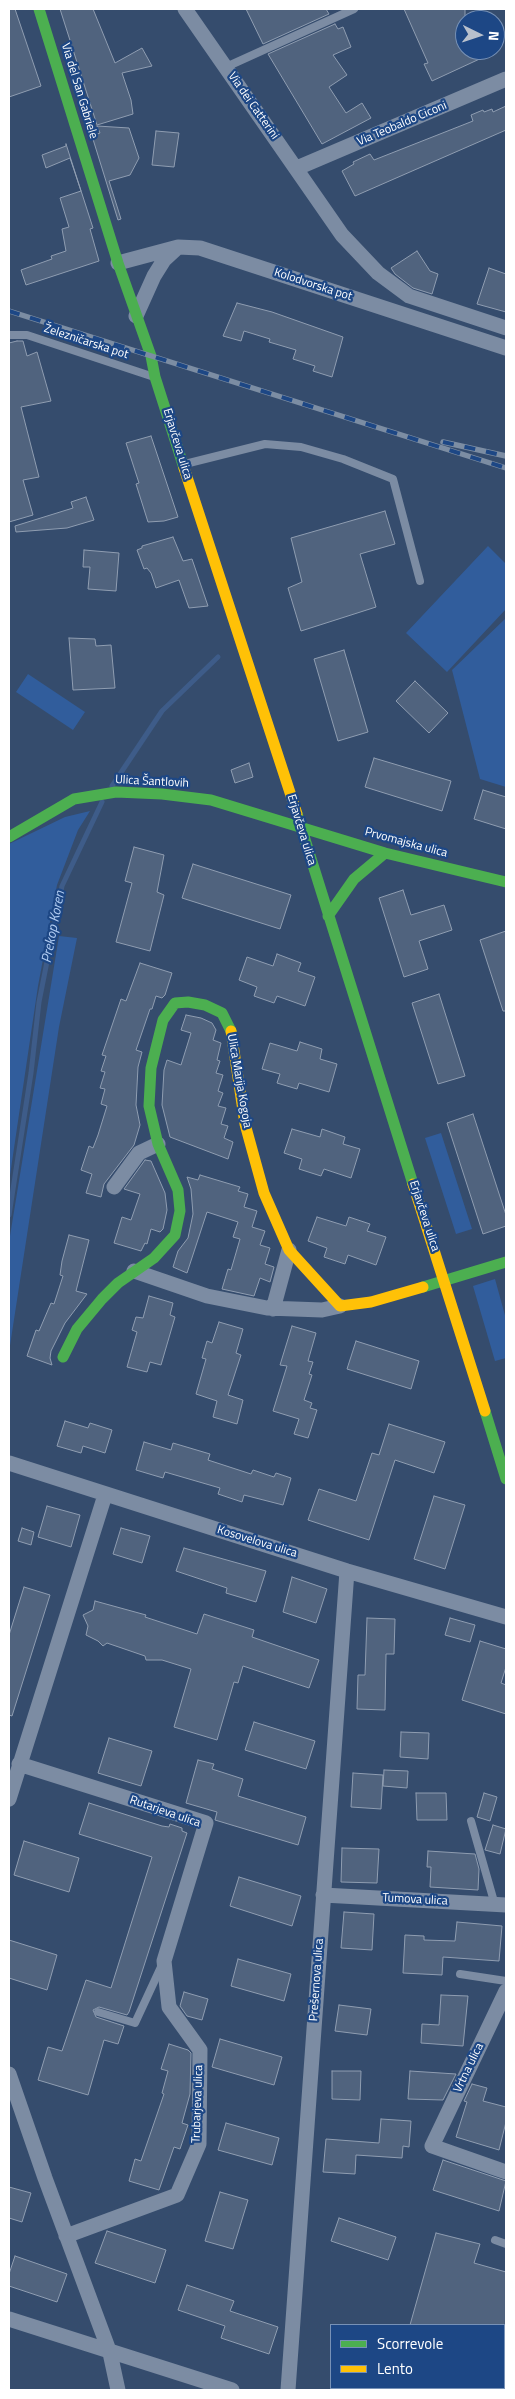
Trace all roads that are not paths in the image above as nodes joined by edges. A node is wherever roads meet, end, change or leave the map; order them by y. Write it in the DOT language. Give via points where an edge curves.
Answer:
graph roads {
  1 [pos="39,9"];
  2 [pos="186,9"];
  3 [pos="354,9"];
  4 [pos="226,67"];
  5 [pos="506,79"];
  6 [pos="297,168"];
  7 [pos="93,182"];
  8 [pos="178,247"];
  9 [pos="118,263"];
  10 [pos="136,316"];
  11 [pos="506,328"];
  12 [pos="9,335"];
  13 [pos="506,348"];
  14 [pos="156,377"];
  15 [pos="183,464"];
  16 [pos="420,581"];
  17 [pos="301,827"];
  18 [pos="9,837"];
  19 [pos="385,853"];
  20 [pos="506,882"];
  21 [pos="328,916"];
  22 [pos="158,1144"];
  23 [pos="114,1186"];
  24 [pos="289,1250"];
  25 [pos="506,1262"];
  26 [pos="134,1272"];
  27 [pos="444,1279"];
  28 [pos="340,1306"];
  29 [pos="273,1309"];
  30 [pos="62,1357"];
  31 [pos="9,1463"];
  32 [pos="506,1479"];
  33 [pos="105,1495"];
  34 [pos="347,1570"];
  35 [pos="506,1617"];
  36 [pos="19,1764"];
  37 [pos="9,1799"];
  38 [pos="471,1821"];
  39 [pos="323,1895"];
  40 [pos="501,1905"];
  41 [pos="164,1961"];
  42 [pos="460,1974"];
  43 [pos="506,1981"];
  44 [pos="506,1991"];
  45 [pos="98,2012"];
  46 [pos="9,2074"];
  47 [pos="506,2172"];
  48 [pos="66,2236"];
  49 [pos="494,2240"];
  50 [pos="506,2244"];
  51 [pos="9,2319"];
  52 [pos="110,2352"];
  53 [pos="118,2390"];
  54 [pos="232,2390"];
  55 [pos="288,2390"];
  1 -- 7 [label="street, Via del San Gabriele"];
  2 -- 4 [label="street, Via dei Catterini"];
  3 -- 4 [label="lane"];
  4 -- 6 [label="street, Via dei Catterini"];
  5 -- 6 [label="street, Via Teobaldo Ciconi"];
  6 -- 11 [label="street, Via dei Catterini" via="342,235 378,273 409,296"];
  7 -- 9 [label="street, Erjavčeva ulica"];
  8 -- 9 [label="street, Kolodvorska pot"];
  8 -- 10 [label="street" via="154,276"];
  8 -- 13 [label="street, Kolodvorska pot" via="200,248"];
  9 -- 10 [label="street, Erjavčeva ulica"];
  10 -- 14 [label="street, Erjavčeva ulica"];
  12 -- 14 [label="lane, Železničarska pot" via="27,335"];
  14 -- 15 [label="street, Erjavčeva ulica"];
  15 -- 16 [label="lane" via="265,444 301,447 393,479"];
  15 -- 17 [label="street, Erjavčeva ulica"];
  17 -- 18 [label="street, Ulica Šantlovih" via="211,800 116,792 74,799"];
  17 -- 19 [label="street, Prvomajska ulica"];
  17 -- 21 [label="street, Erjavčeva ulica"];
  19 -- 20 [label="street, Prvomajska ulica"];
  19 -- 21 [label="street" via="354,879"];
  21 -- 27 [label="street, Erjavčeva ulica"];
  22 -- 23 [label="street" via="139,1153"];
  22 -- 24 [label="street, Ulica Marija Kogoja" via="149,1106 151,1068 162,1020 175,1003 205,1005 222,1014 233,1035 245,1124 264,1193"];
  22 -- 26 [label="street, Ulica Marija Kogoja" via="178,1190 180,1211 175,1235 154,1258"];
  24 -- 28 [label="street, Ulica Marija Kogoja"];
  24 -- 29 [label="street"];
  25 -- 27 [label="street"];
  26 -- 29 [label="street" via="208,1296"];
  26 -- 30 [label="street, Ulica Marija Kogoja" via="118,1282 102,1299 77,1330"];
  27 -- 28 [label="street" via="371,1302"];
  27 -- 32 [label="street, Erjavčeva ulica"];
  28 -- 29 [label="street" via="322,1310"];
  31 -- 33 [label="street, Kosovelova ulica"];
  33 -- 34 [label="street, Kosovelova ulica"];
  33 -- 36 [label="street"];
  34 -- 35 [label="street, Kosovelova ulica"];
  34 -- 39 [label="street, Prešernova ulica"];
  36 -- 37 [label="street"];
  36 -- 41 [label="street, Rutarjeva ulica" via="206,1823"];
  38 -- 40 [label="lane"];
  39 -- 40 [label="street, Tumova ulica"];
  39 -- 55 [label="street, Prešernova ulica"];
  41 -- 45 [label="lane" via="135,2023"];
  41 -- 48 [label="street, Trubarjeva ulica" via="169,2007 200,2050 199,2144 177,2195"];
  42 -- 43 [label="lane"];
  44 -- 47 [label="street, Vrtna ulica" via="432,2146"];
  46 -- 48 [label="street"];
  48 -- 52 [label="street"];
  49 -- 50 [label="lane"];
  51 -- 52 [label="street"];
  52 -- 53 [label="street"];
  52 -- 54 [label="street"];
}
